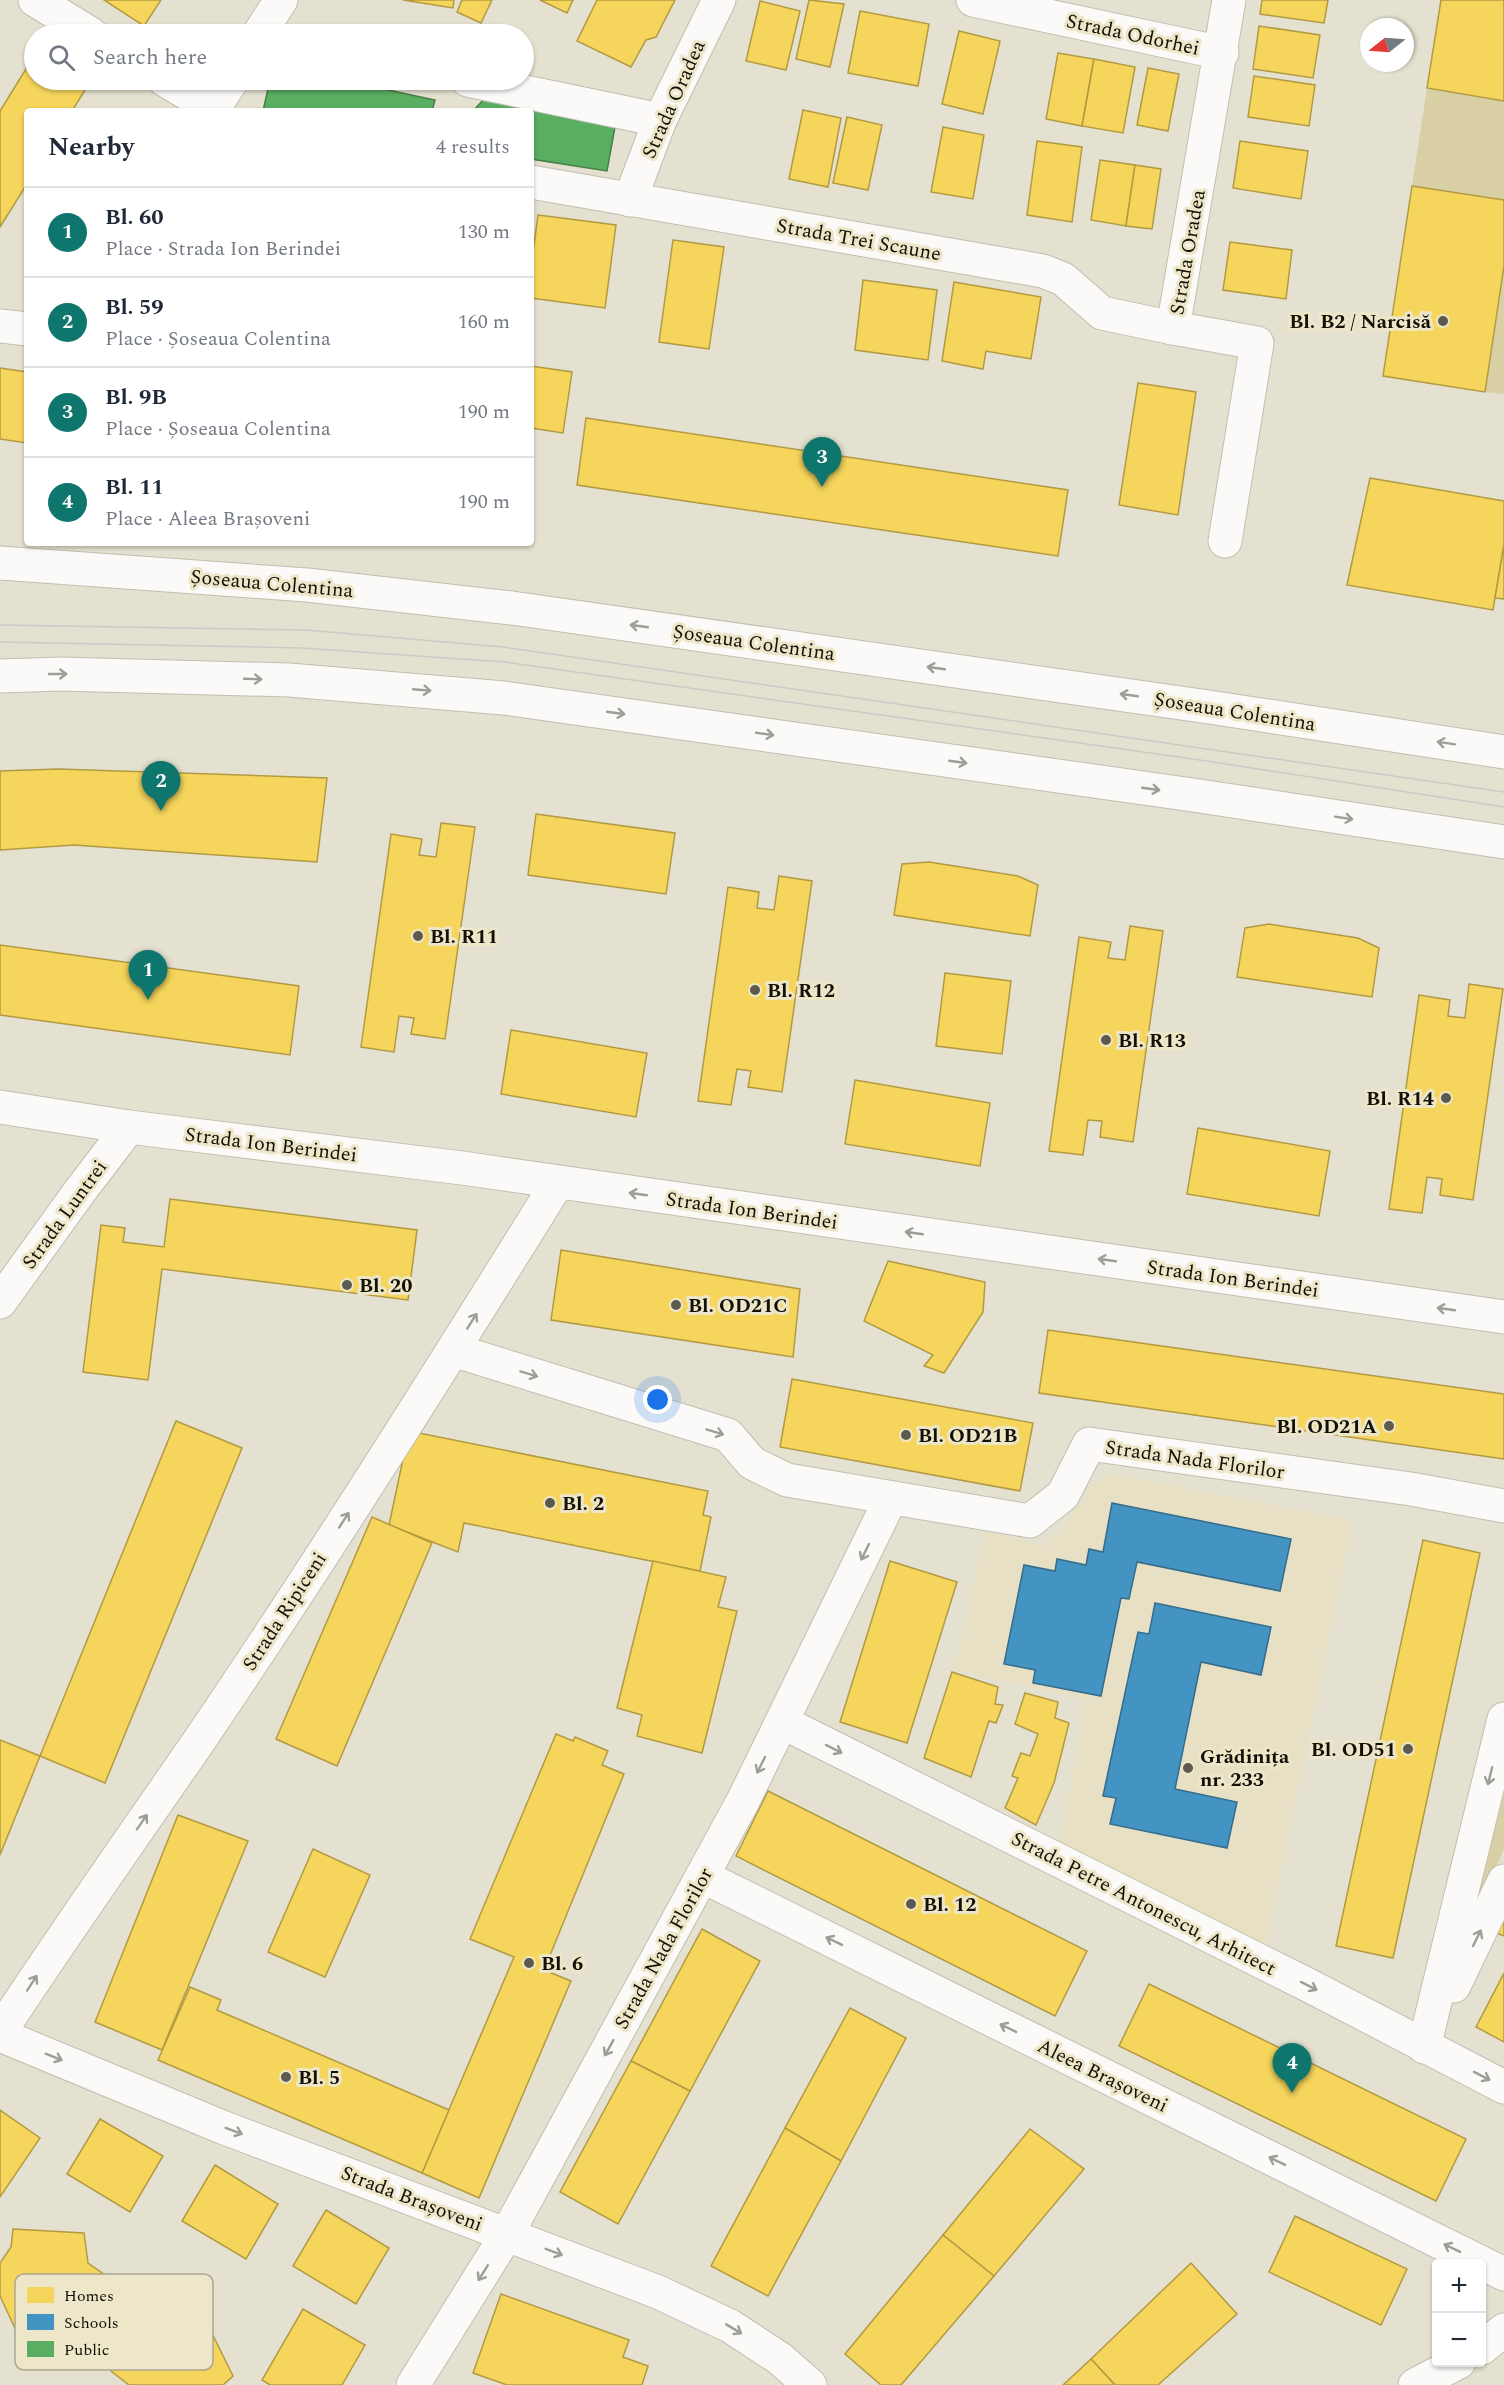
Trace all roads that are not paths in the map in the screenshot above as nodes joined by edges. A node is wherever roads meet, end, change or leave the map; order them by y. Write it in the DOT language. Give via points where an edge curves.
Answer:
graph roads {
  1 [pos="35,0"];
  2 [pos="281,0"];
  3 [pos="719,0"];
  4 [pos="973,0"];
  5 [pos="1229,0"];
  6 [pos="75,24"];
  7 [pos="265,24"];
  8 [pos="1222,53"];
  9 [pos="181,90"];
  10 [pos="226,90"];
  11 [pos="516,90"];
  12 [pos="210,108"];
  13 [pos="214,108"];
  14 [pos="660,120"];
  15 [pos="534,184"];
  16 [pos="630,200"];
  17 [pos="0,326"];
  18 [pos="24,328"];
  19 [pos="1173,328"];
  20 [pos="1225,541"];
  21 [pos="0,563"];
  22 [pos="0,676"];
  23 [pos="1504,752"];
  24 [pos="1504,842"];
  25 [pos="0,1107"];
  26 [pos="129,1127"];
  27 [pos="558,1182"];
  28 [pos="0,1302"];
  29 [pos="1504,1317"];
  30 [pos="453,1350"];
  31 [pos="890,1500"];
  32 [pos="1504,1506"];
  33 [pos="1504,1719"];
  34 [pos="782,1722"];
  35 [pos="702,1876"];
  36 [pos="1504,1881"];
  37 [pos="0,2034"];
  38 [pos="1424,2047"];
  39 [pos="1504,2087"];
  40 [pos="507,2234"];
  41 [pos="1504,2274"];
  42 [pos="1504,2330"];
  43 [pos="1486,2345"];
  44 [pos="1450,2367"];
  45 [pos="413,2385"];
  46 [pos="810,2385"];
  47 [pos="1416,2385"];
  1 -- 6 [label="street"];
  2 -- 7 [label="street"];
  3 -- 14 [label="street, Strada Oradea"];
  4 -- 8 [label="street, Strada Odorhei"];
  5 -- 8 [label="street, Strada Oradea"];
  8 -- 19 [label="street, Strada Oradea"];
  9 -- 12 [label="street"];
  10 -- 13 [label="street"];
  11 -- 14 [label="street"];
  14 -- 16 [label="street, Strada Oradea"];
  15 -- 16 [label="street, Strada Trei Scaune"];
  16 -- 19 [label="street, Strada Trei Scaune" via="1043,272 1063,279 1102,313"];
  17 -- 18 [label="street"];
  19 -- 20 [label="street, Strada Oradea" via="1257,343"];
  23 -- 21 [label="street, Șoseaua Colentina, one-way" via="512,608 307,585"];
  22 -- 24 [label="street, one-way" via="289,680 504,698"];
  25 -- 26 [label="street, Strada Ion Berindei"];
  26 -- 27 [label="street, Strada Ion Berindei"];
  26 -- 28 [label="street, Strada Luntrei"];
  29 -- 27 [label="street, Strada Ion Berindei, one-way"];
  30 -- 27 [label="street, Strada Ripiceni, one-way"];
  30 -- 31 [label="street, Strada Nada Florilor, one-way" via="728,1436 752,1463 787,1480"];
  37 -- 30 [label="street, Strada Ripiceni, one-way" via="199,1740"];
  31 -- 32 [label="street, Strada Nada Florilor" via="1030,1521 1064,1495 1089,1444 1411,1489"];
  31 -- 34 [label="street, Strada Nada Florilor, one-way"];
  33 -- 38 [label="street, one-way"];
  34 -- 35 [label="street, Strada Nada Florilor, one-way"];
  34 -- 38 [label="street, Strada Petre Antonescu, Arhitect, one-way"];
  35 -- 40 [label="street, Strada Nada Florilor, one-way"];
  41 -- 35 [label="street, Aleea Brașoveni, one-way"];
  38 -- 36 [label="street, one-way"];
  37 -- 40 [label="street, Strada Brașoveni, one-way" via="222,2127"];
  38 -- 39 [label="street, Strada Petre Antonescu, Arhitect, one-way"];
  40 -- 45 [label="street, Strada Nada Florilor, one-way"];
  40 -- 46 [label="street, Strada Brașoveni, one-way" via="658,2292 730,2326 779,2358"];
  42 -- 43 [label="street"];
  44 -- 47 [label="street"];
}
